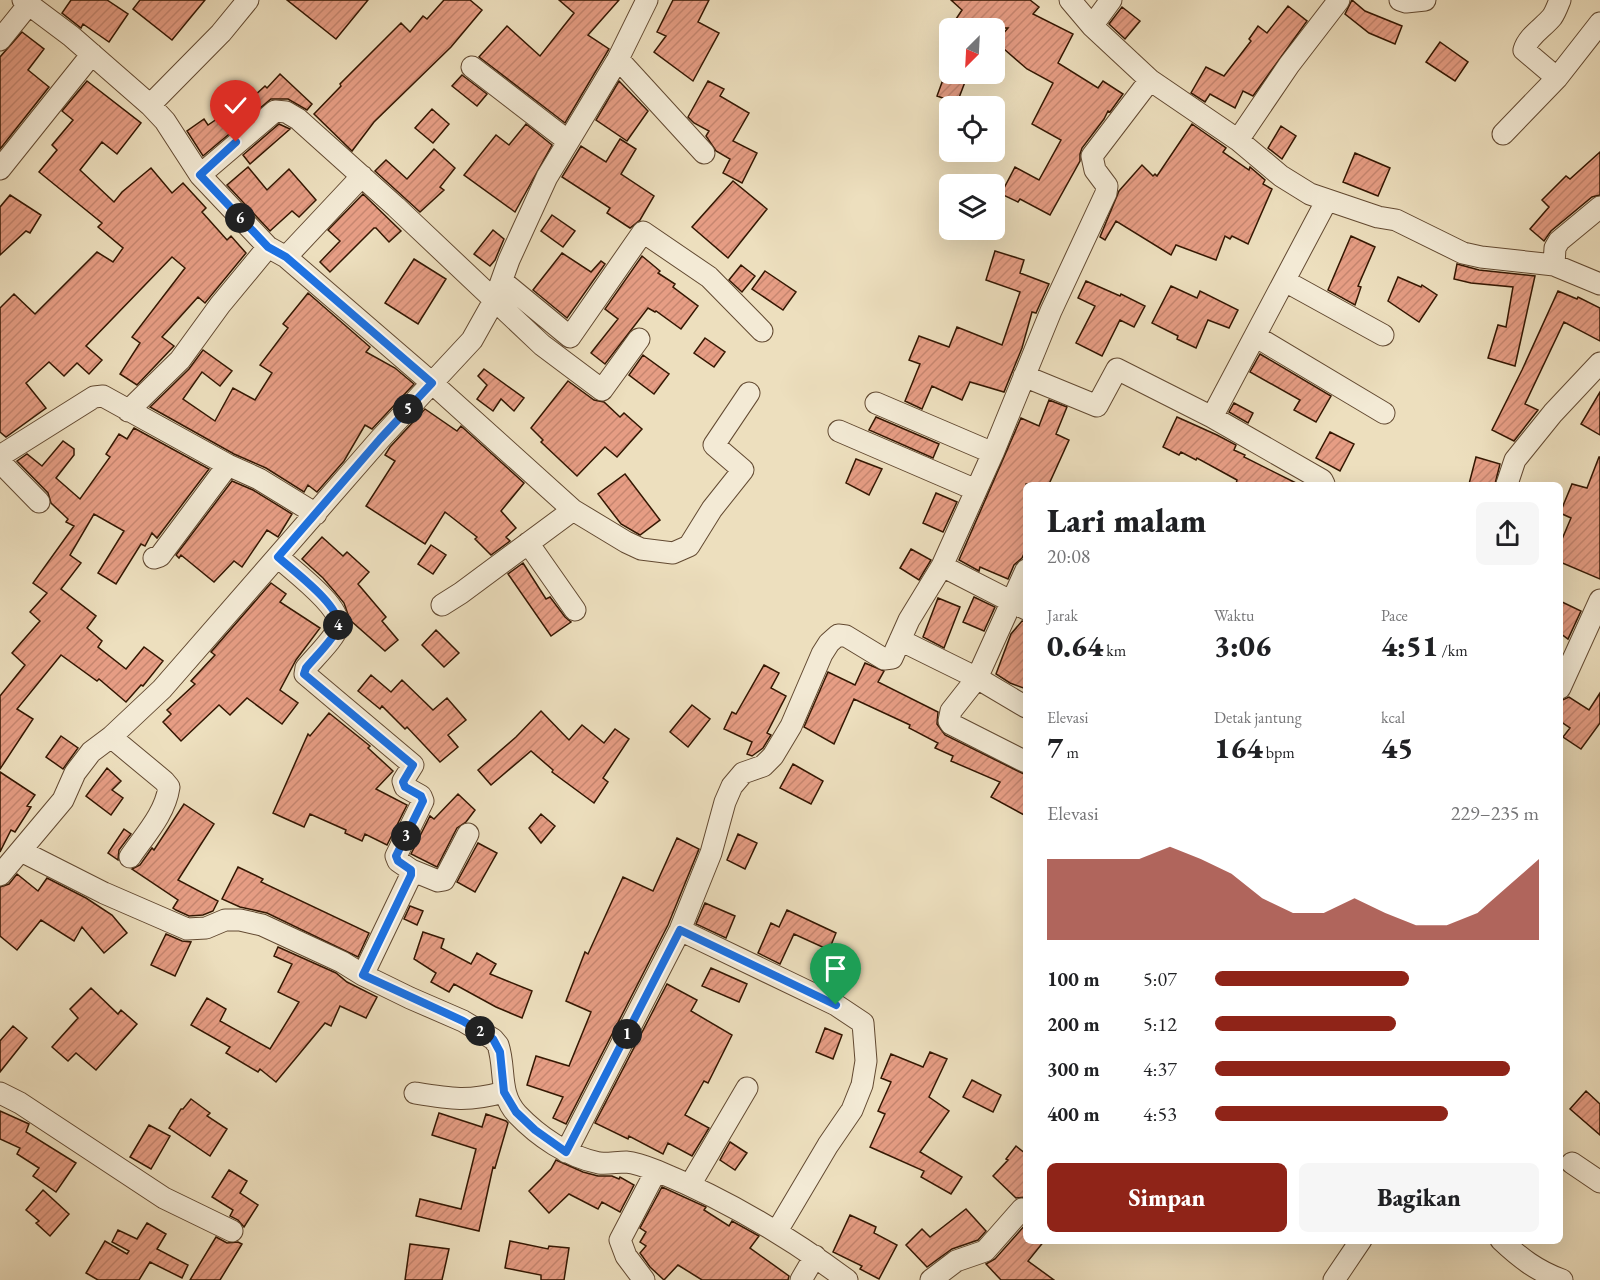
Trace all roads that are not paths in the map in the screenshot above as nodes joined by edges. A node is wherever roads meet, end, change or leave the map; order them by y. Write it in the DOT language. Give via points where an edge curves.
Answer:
graph roads {
  1 [pos="248,0"];
  2 [pos="647,0"];
  3 [pos="1070,0"];
  4 [pos="1111,0"];
  5 [pos="1339,0"];
  6 [pos="1400,0"];
  7 [pos="1425,0"];
  8 [pos="1560,0"];
  9 [pos="26,2"];
  10 [pos="1600,24"];
  11 [pos="1092,26"];
  12 [pos="0,40"];
  13 [pos="92,54"];
  14 [pos="618,59"];
  15 [pos="472,67"];
  16 [pos="1557,78"];
  17 [pos="1150,80"];
  18 [pos="150,105"];
  19 [pos="1503,134"];
  20 [pos="1238,140"];
  21 [pos="568,141"];
  22 [pos="704,153"];
  23 [pos="0,169"];
  24 [pos="200,175"];
  25 [pos="362,176"];
  26 [pos="1327,200"];
  27 [pos="1600,207"];
  28 [pos="277,252"];
  29 [pos="1554,265"];
  30 [pos="1285,281"];
  31 [pos="1600,284"];
  32 [pos="499,290"];
  33 [pos="762,331"];
  34 [pos="1383,335"];
  35 [pos="1255,336"];
  36 [pos="639,339"];
  37 [pos="1600,363"];
  38 [pos="1024,376"];
  39 [pos="432,383"];
  40 [pos="749,393"];
  41 [pos="876,403"];
  42 [pos="128,411"];
  43 [pos="1384,413"];
  44 [pos="1212,417"];
  45 [pos="839,430"];
  46 [pos="3,449"];
  47 [pos="993,453"];
  48 [pos="228,465"];
  49 [pos="1323,482"];
  50 [pos="1508,482"];
  51 [pos="976,490"];
  52 [pos="39,502"];
  53 [pos="573,510"];
  54 [pos="316,514"];
  55 [pos="528,543"];
  56 [pos="278,557"];
  57 [pos="154,558"];
  58 [pos="942,566"];
  59 [pos="1023,585"];
  60 [pos="1600,600"];
  61 [pos="441,605"];
  62 [pos="1019,606"];
  63 [pos="575,610"];
  64 [pos="900,640"];
  65 [pos="977,678"];
  66 [pos="1563,681"];
  67 [pos="1023,705"];
  68 [pos="111,737"];
  69 [pos="1023,760"];
  70 [pos="468,834"];
  71 [pos="130,857"];
  72 [pos="8,860"];
  73 [pos="411,870"];
  74 [pos="680,930"];
  75 [pos="363,975"];
  76 [pos="747,1088"];
  77 [pos="504,1092"];
  78 [pos="0,1093"];
  79 [pos="415,1093"];
  80 [pos="566,1152"];
  81 [pos="1572,1163"];
  82 [pos="656,1171"];
  83 [pos="1600,1182"];
  84 [pos="690,1185"];
  85 [pos="1022,1209"];
  86 [pos="232,1231"];
  87 [pos="777,1231"];
  88 [pos="1358,1244"];
  89 [pos="1506,1244"];
  90 [pos="815,1256"];
  91 [pos="644,1280"];
  92 [pos="801,1280"];
  93 [pos="847,1280"];
  94 [pos="931,1280"];
  95 [pos="1334,1280"];
  96 [pos="1562,1280"];
  1 -- 18 [label="street"];
  2 -- 14 [label="street"];
  3 -- 11 [label="street"];
  4 -- 11 [label="street"];
  5 -- 20 [label="street"];
  6 -- 7 [label="street"];
  8 -- 16 [label="street" via="1553,16 1524,46"];
  9 -- 12 [label="street"];
  9 -- 13 [label="street"];
  10 -- 16 [label="street"];
  11 -- 17 [label="street"];
  13 -- 18 [label="street"];
  13 -- 23 [label="street"];
  14 -- 21 [label="street"];
  14 -- 22 [label="street"];
  15 -- 21 [label="street"];
  16 -- 19 [label="street"];
  17 -- 20 [label="street"];
  17 -- 38 [label="street" via="1092,156 1095,170 1107,186 1106,193"];
  18 -- 24 [label="street"];
  20 -- 26 [label="street" via="1281,176"];
  21 -- 32 [label="street" via="531,209"];
  24 -- 25 [label="street" via="275,111 298,119"];
  24 -- 28 [label="street"];
  25 -- 28 [label="street"];
  25 -- 32 [label="street"];
  26 -- 29 [label="street" via="1396,220 1463,253"];
  26 -- 30 [label="street"];
  27 -- 29 [label="street" via="1559,241 1554,248"];
  28 -- 39 [label="street"];
  28 -- 42 [label="street" via="220,305 180,360"];
  29 -- 31 [label="street"];
  30 -- 34 [label="street"];
  30 -- 35 [label="street"];
  32 -- 33 [label="street" via="570,337 644,232 709,277"];
  32 -- 36 [label="street" via="542,345 606,393"];
  32 -- 39 [label="street" via="472,340"];
  35 -- 43 [label="street"];
  35 -- 44 [label="street"];
  37 -- 50 [label="street" via="1515,460"];
  38 -- 44 [label="street" via="1104,410 1117,369"];
  38 -- 47 [label="street"];
  39 -- 53 [label="street"];
  39 -- 54 [label="street"];
  40 -- 53 [label="street" via="714,445 743,470 689,546 673,553 641,549"];
  41 -- 47 [label="street"];
  42 -- 46 [label="street" via="96,396 21,444"];
  42 -- 48 [label="street"];
  44 -- 49 [label="street"];
  45 -- 51 [label="street"];
  46 -- 52 [label="street"];
  47 -- 51 [label="street"];
  48 -- 54 [label="street"];
  48 -- 57 [label="street" via="160,556"];
  51 -- 58 [label="street"];
  53 -- 55 [label="street"];
  54 -- 56 [label="street"];
  55 -- 61 [label="street"];
  55 -- 63 [label="street"];
  56 -- 68 [label="street" via="162,689"];
  56 -- 73 [label="street" via="329,603 338,620 336,630 304,674 413,765 403,782 423,801 396,856"];
  58 -- 62 [label="street"];
  58 -- 64 [label="street"];
  59 -- 62 [label="street"];
  60 -- 66 [label="street"];
  62 -- 65 [label="street"];
  64 -- 65 [label="street"];
  64 -- 74 [label="street" via="888,660 846,636 838,635 829,643 773,756 763,766 743,773 732,786 711,854"];
  65 -- 67 [label="street"];
  65 -- 69 [label="street" via="951,711 949,721"];
  68 -- 71 [label="street" via="169,787 167,801"];
  68 -- 72 [label="street" via="91,752 75,773 63,800"];
  70 -- 73 [label="street" via="444,880"];
  72 -- 75 [label="street" via="188,928 206,928 225,920 262,925"];
  73 -- 75 [label="street"];
  74 -- 80 [label="street"];
  74 -- 87 [label="street" via="836,1005 863,1023 866,1061 852,1110"];
  75 -- 77 [label="street" via="493,1039 500,1052"];
  76 -- 84 [label="street"];
  77 -- 79 [label="street" via="454,1099"];
  77 -- 80 [label="street" via="516,1112"];
  78 -- 86 [label="street" via="164,1198"];
  80 -- 82 [label="street" via="599,1163 627,1162"];
  81 -- 83 [label="street"];
  82 -- 84 [label="street"];
  82 -- 91 [label="street" via="620,1240 626,1256"];
  84 -- 87 [label="street"];
  85 -- 94 [label="street" via="985,1251 956,1261"];
  87 -- 90 [label="street"];
  88 -- 95 [label="street"];
  89 -- 96 [label="street" via="1528,1264"];
  90 -- 92 [label="street"];
  90 -- 93 [label="street"];
}
